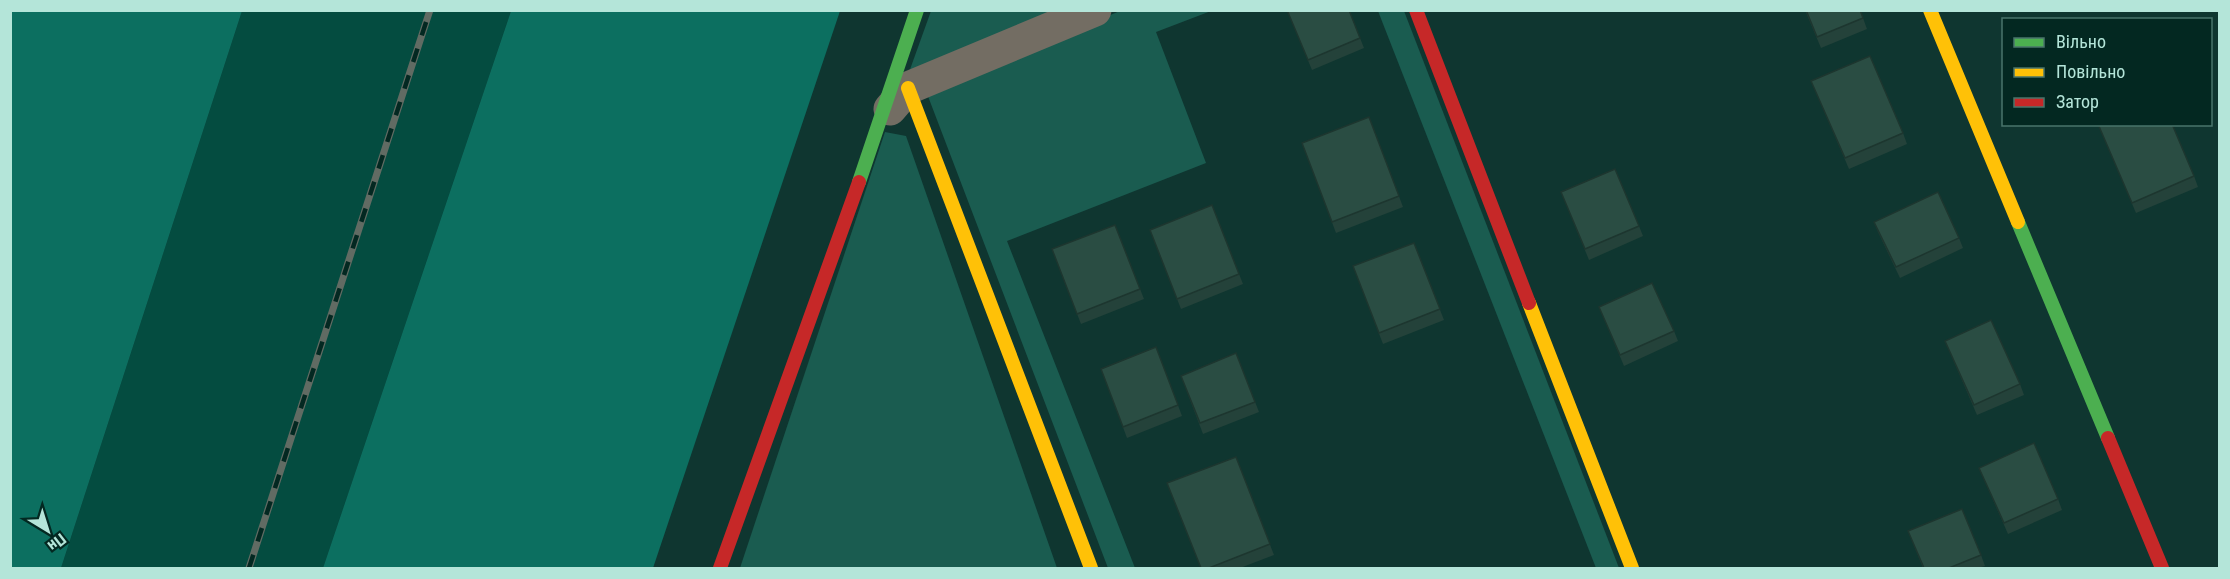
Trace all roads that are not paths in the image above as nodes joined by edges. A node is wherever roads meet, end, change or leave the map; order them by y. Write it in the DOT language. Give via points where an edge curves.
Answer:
graph roads {
  1 [pos="917,10"];
  2 [pos="1095,10"];
  3 [pos="1416,10"];
  4 [pos="1930,10"];
  5 [pos="908,88"];
  6 [pos="881,120"];
  7 [pos="720,568"];
  8 [pos="1091,568"];
  9 [pos="1632,568"];
  10 [pos="2162,568"];
  1 -- 6 [label="street"];
  2 -- 5 [label="street"];
  3 -- 9 [label="street"];
  4 -- 10 [label="street"];
  5 -- 6 [label="street"];
  5 -- 8 [label="street"];
  6 -- 7 [label="street"];
}
